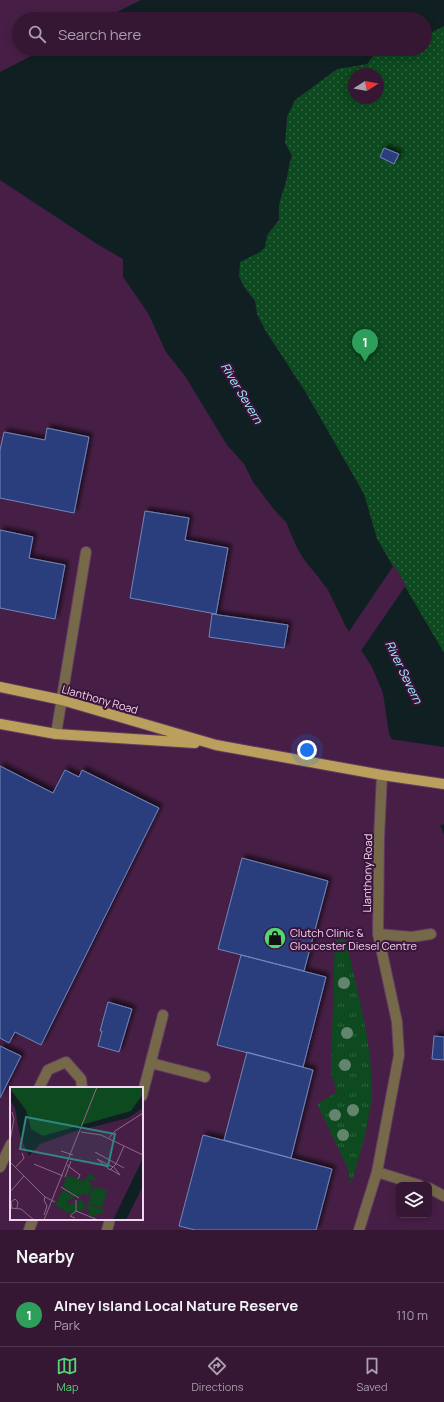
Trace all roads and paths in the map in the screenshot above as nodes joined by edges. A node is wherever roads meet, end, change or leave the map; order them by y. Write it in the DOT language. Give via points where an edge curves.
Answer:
graph roads {
  1 [pos="86,552"];
  2 [pos="0,687"];
  3 [pos="62,700"];
  4 [pos="0,724"];
  5 [pos="56,734"];
  6 [pos="216,745"];
  7 [pos="385,775"];
  8 [pos="444,784"];
  9 [pos="378,934"];
  10 [pos="430,934"];
  11 [pos="164,1015"];
  12 [pos="151,1063"];
  13 [pos="205,1077"];
  14 [pos="40,1087"];
  15 [pos="82,1087"];
  16 [pos="143,1092"];
  17 [pos="10,1146"];
  18 [pos="0,1167"];
  19 [pos="377,1172"];
  20 [pos="409,1182"];
  21 [pos="432,1190"];
  22 [pos="444,1196"];
  23 [pos="33,1220"];
  24 [pos="110,1220"];
  25 [pos="29,1230"];
  26 [pos="107,1230"];
  27 [pos="359,1230"];
  1 -- 3 [label="street"];
  2 -- 3 [label="main road, Llanthony Road"];
  3 -- 5 [label="street"];
  3 -- 6 [label="main road, Llanthony Road"];
  4 -- 5 [label="main road, Llanthony Road"];
  5 -- 6 [label="main road, Llanthony Road"];
  6 -- 7 [label="main road, Llanthony Road"];
  7 -- 8 [label="main road"];
  7 -- 9 [label="street, Llanthony Road" via="379,838"];
  9 -- 10 [label="street"];
  9 -- 19 [label="street, Llanthony Road" via="397,1022 399,1055"];
  11 -- 12 [label="street"];
  12 -- 13 [label="street"];
  12 -- 16 [label="street"];
  14 -- 15 [label="street" via="48,1070 66,1062 81,1079"];
  17 -- 18 [label="street"];
  19 -- 20 [label="street"];
  19 -- 27 [label="street, Llanthony Road"];
  21 -- 22 [label="street"];
  23 -- 25 [label="street"];
  24 -- 26 [label="street"];
}
